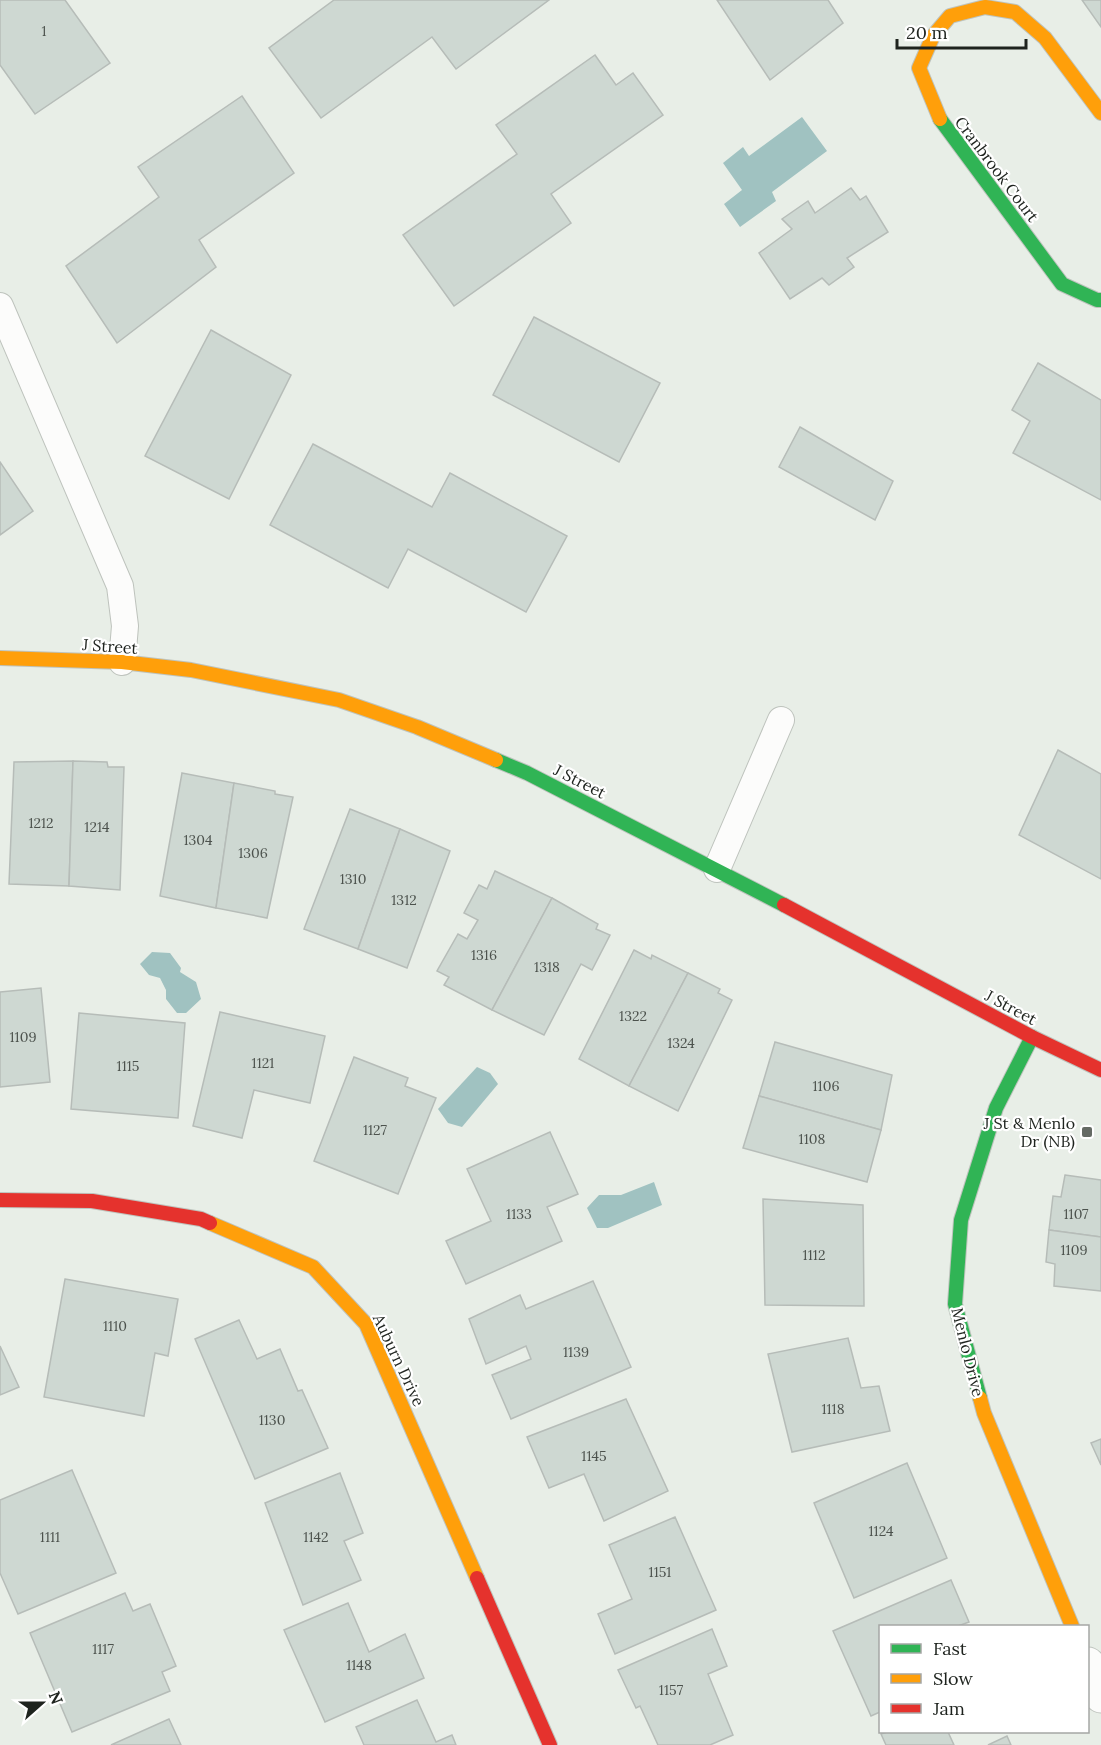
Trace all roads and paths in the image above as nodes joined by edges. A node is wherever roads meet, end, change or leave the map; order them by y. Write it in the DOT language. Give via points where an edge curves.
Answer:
graph roads {
  1 [pos="944,8"];
  2 [pos="1101,113"];
  3 [pos="1101,300"];
  4 [pos="0,306"];
  5 [pos="0,658"];
  6 [pos="122,662"];
  7 [pos="781,720"];
  8 [pos="717,869"];
  9 [pos="1032,1037"];
  10 [pos="1101,1070"];
  11 [pos="0,1200"];
  12 [pos="1072,1625"];
  13 [pos="1089,1666"];
  14 [pos="1101,1696"];
  15 [pos="550,1745"];
  1 -- 2 [label="street, Cranbrook Court" via="985,7 1015,12 1045,38"];
  1 -- 3 [label="street, Cranbrook Court" via="919,68 939,118 1062,284"];
  4 -- 6 [label="lane" via="120,586 125,626"];
  5 -- 6 [label="street, J Street"];
  6 -- 8 [label="street, J Street" via="191,670 339,700 417,727 527,773"];
  7 -- 8 [label="lane"];
  8 -- 9 [label="street, J Street"];
  9 -- 10 [label="street, J Street"];
  9 -- 12 [label="street, Menlo Drive" via="996,1108 961,1220 955,1304 984,1413"];
  11 -- 15 [label="street, Auburn Drive" via="92,1201 201,1220 313,1267 366,1324"];
  13 -- 14 [label="street"];
}
